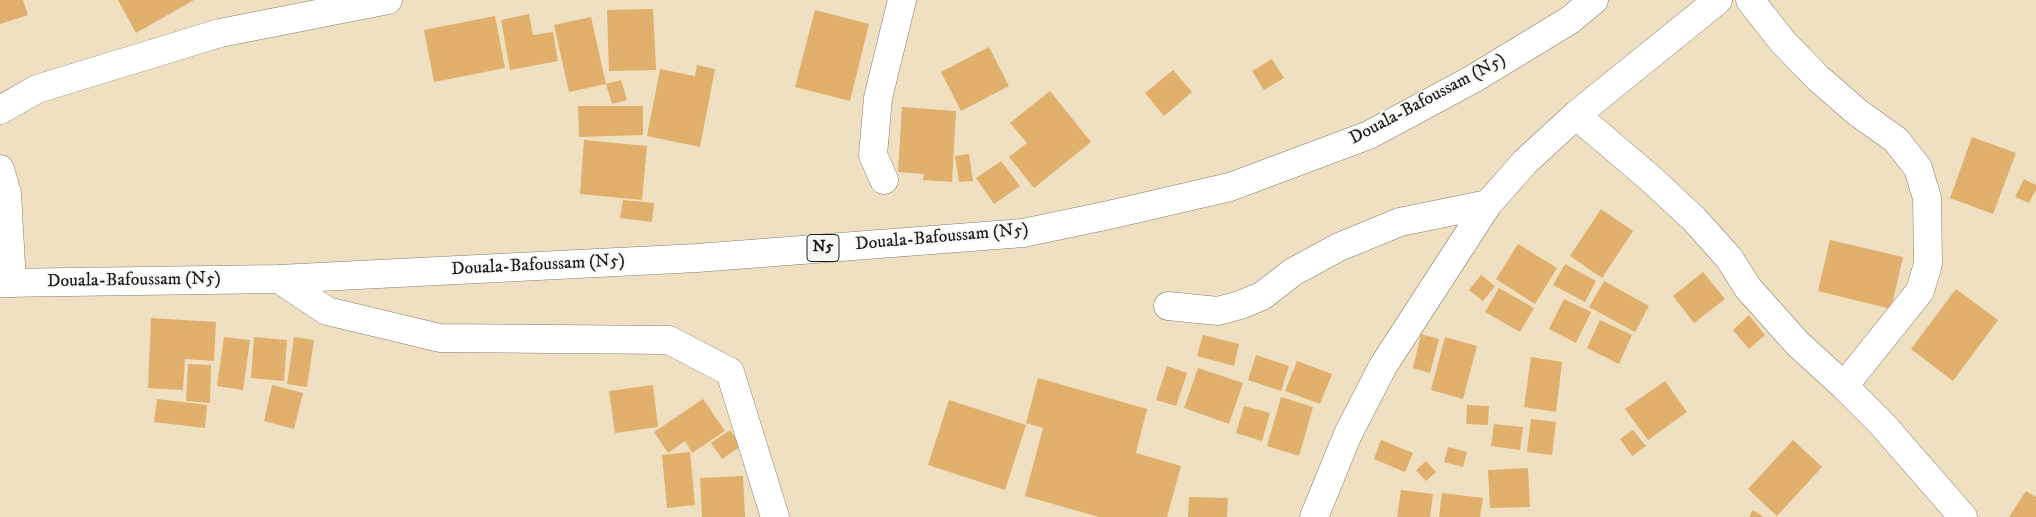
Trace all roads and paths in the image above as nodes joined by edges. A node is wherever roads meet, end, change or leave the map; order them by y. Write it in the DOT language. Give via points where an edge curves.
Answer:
graph roads {
  1 [pos="388,0"];
  2 [pos="902,0"];
  3 [pos="1594,0"];
  4 [pos="1718,0"];
  5 [pos="1750,0"];
  6 [pos="0,110"];
  7 [pos="1576,115"];
  8 [pos="0,169"];
  9 [pos="884,180"];
  10 [pos="1488,204"];
  11 [pos="279,279"];
  12 [pos="6,283"];
  13 [pos="1168,306"];
  14 [pos="1844,386"];
  15 [pos="775,517"];
  16 [pos="1314,517"];
  17 [pos="1963,517"];
  1 -- 6 [label="main road" via="220,32 37,89"];
  2 -- 9 [label="main road" via="878,98 873,155"];
  3 -- 11 [label="main road, Douala-Bafoussam (N5) / N5" via="1570,20 1481,74 1369,135 1230,187 1109,215 1023,233 727,256"];
  4 -- 7 [label="main road"];
  5 -- 14 [label="main road" via="1783,42 1818,78 1896,140 1918,168 1927,198 1928,264 1920,291"];
  7 -- 10 [label="main road" via="1525,162"];
  7 -- 14 [label="main road" via="1694,219 1790,336"];
  8 -- 12 [label="main road" via="7,193"];
  10 -- 13 [label="main road" via="1400,222 1347,243 1293,272 1262,296 1240,305 1218,311"];
  10 -- 16 [label="main road" via="1384,366 1348,434"];
  11 -- 12 [label="main road, Douala-Bafoussam (N5) / N5"];
  11 -- 15 [label="main road" via="327,311 440,338 669,340 730,372"];
  14 -- 17 [label="main road" via="1882,424"];
}
